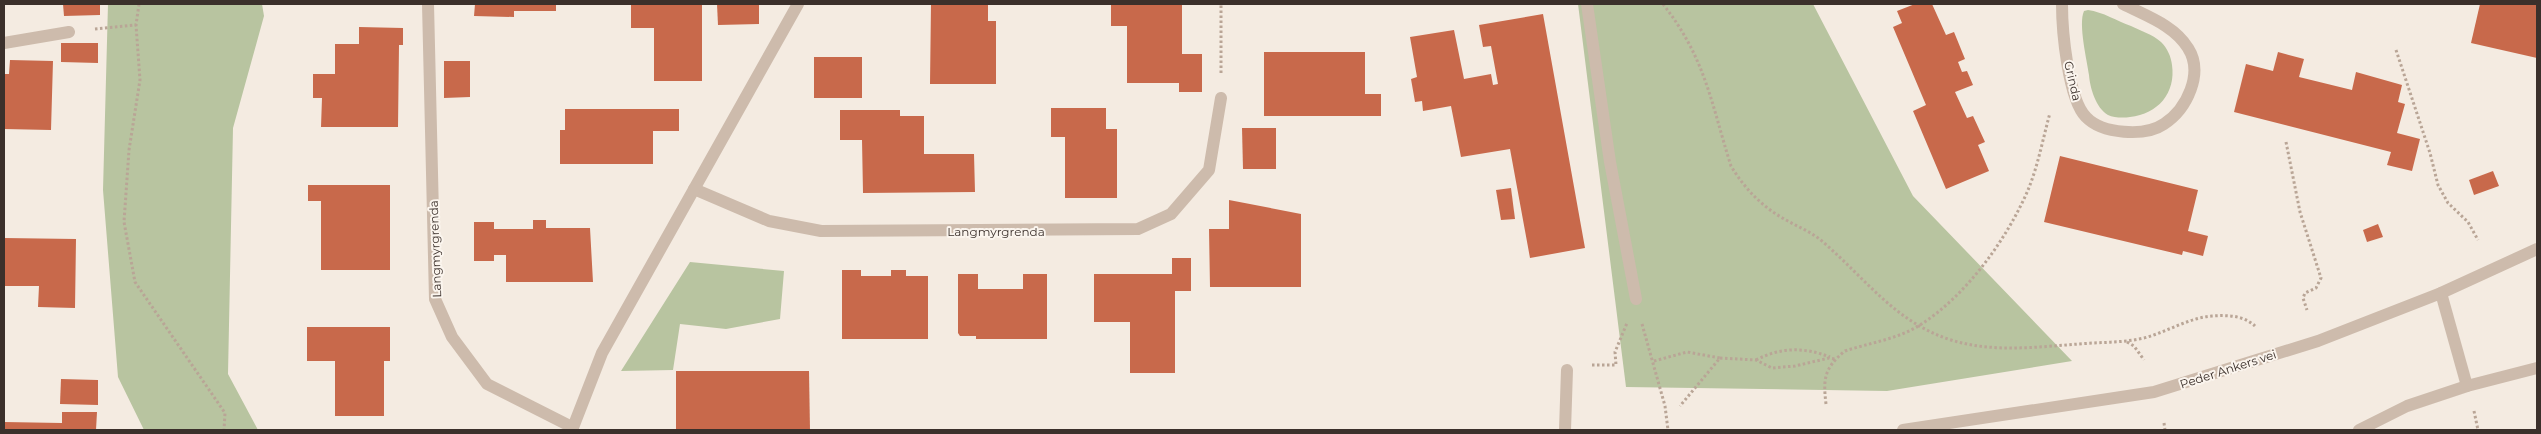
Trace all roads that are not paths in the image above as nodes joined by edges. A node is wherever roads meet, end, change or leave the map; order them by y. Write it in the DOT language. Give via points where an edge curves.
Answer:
graph roads {
  1 [pos="428,4"];
  2 [pos="798,4"];
  3 [pos="1587,4"];
  4 [pos="2062,4"];
  5 [pos="2123,4"];
  6 [pos="69,32"];
  7 [pos="4,43"];
  8 [pos="1221,98"];
  9 [pos="694,189"];
  10 [pos="2537,249"];
  11 [pos="2441,294"];
  12 [pos="1636,298"];
  13 [pos="2537,368"];
  14 [pos="1566,370"];
  15 [pos="2467,386"];
  16 [pos="572,429"];
  17 [pos="1565,430"];
  18 [pos="1903,430"];
  19 [pos="2360,430"];
  1 -- 16 [label="street, Langmyrgrenda" via="435,299 452,337 487,384"];
  2 -- 9 [label="street, Langmyrgrenda"];
  3 -- 12 [label="street" via="1610,162"];
  4 -- 5 [label="street, Grinda" via="2063,31 2075,99 2085,116 2097,126 2137,132 2163,125 2182,106 2192,86 2194,64 2180,36"];
  6 -- 7 [label="street"];
  8 -- 9 [label="street, Langmyrgrenda" via="1209,170 1171,214 1138,229 821,231 769,221"];
  9 -- 16 [label="street, Langmyrgrenda" via="602,353"];
  10 -- 11 [label="street, Peder Ankers vei"];
  11 -- 15 [label="street"];
  11 -- 18 [label="street, Peder Ankers vei" via="2318,341 2154,392"];
  13 -- 15 [label="street"];
  14 -- 17 [label="street"];
  15 -- 19 [label="street" via="2407,406"];
}
